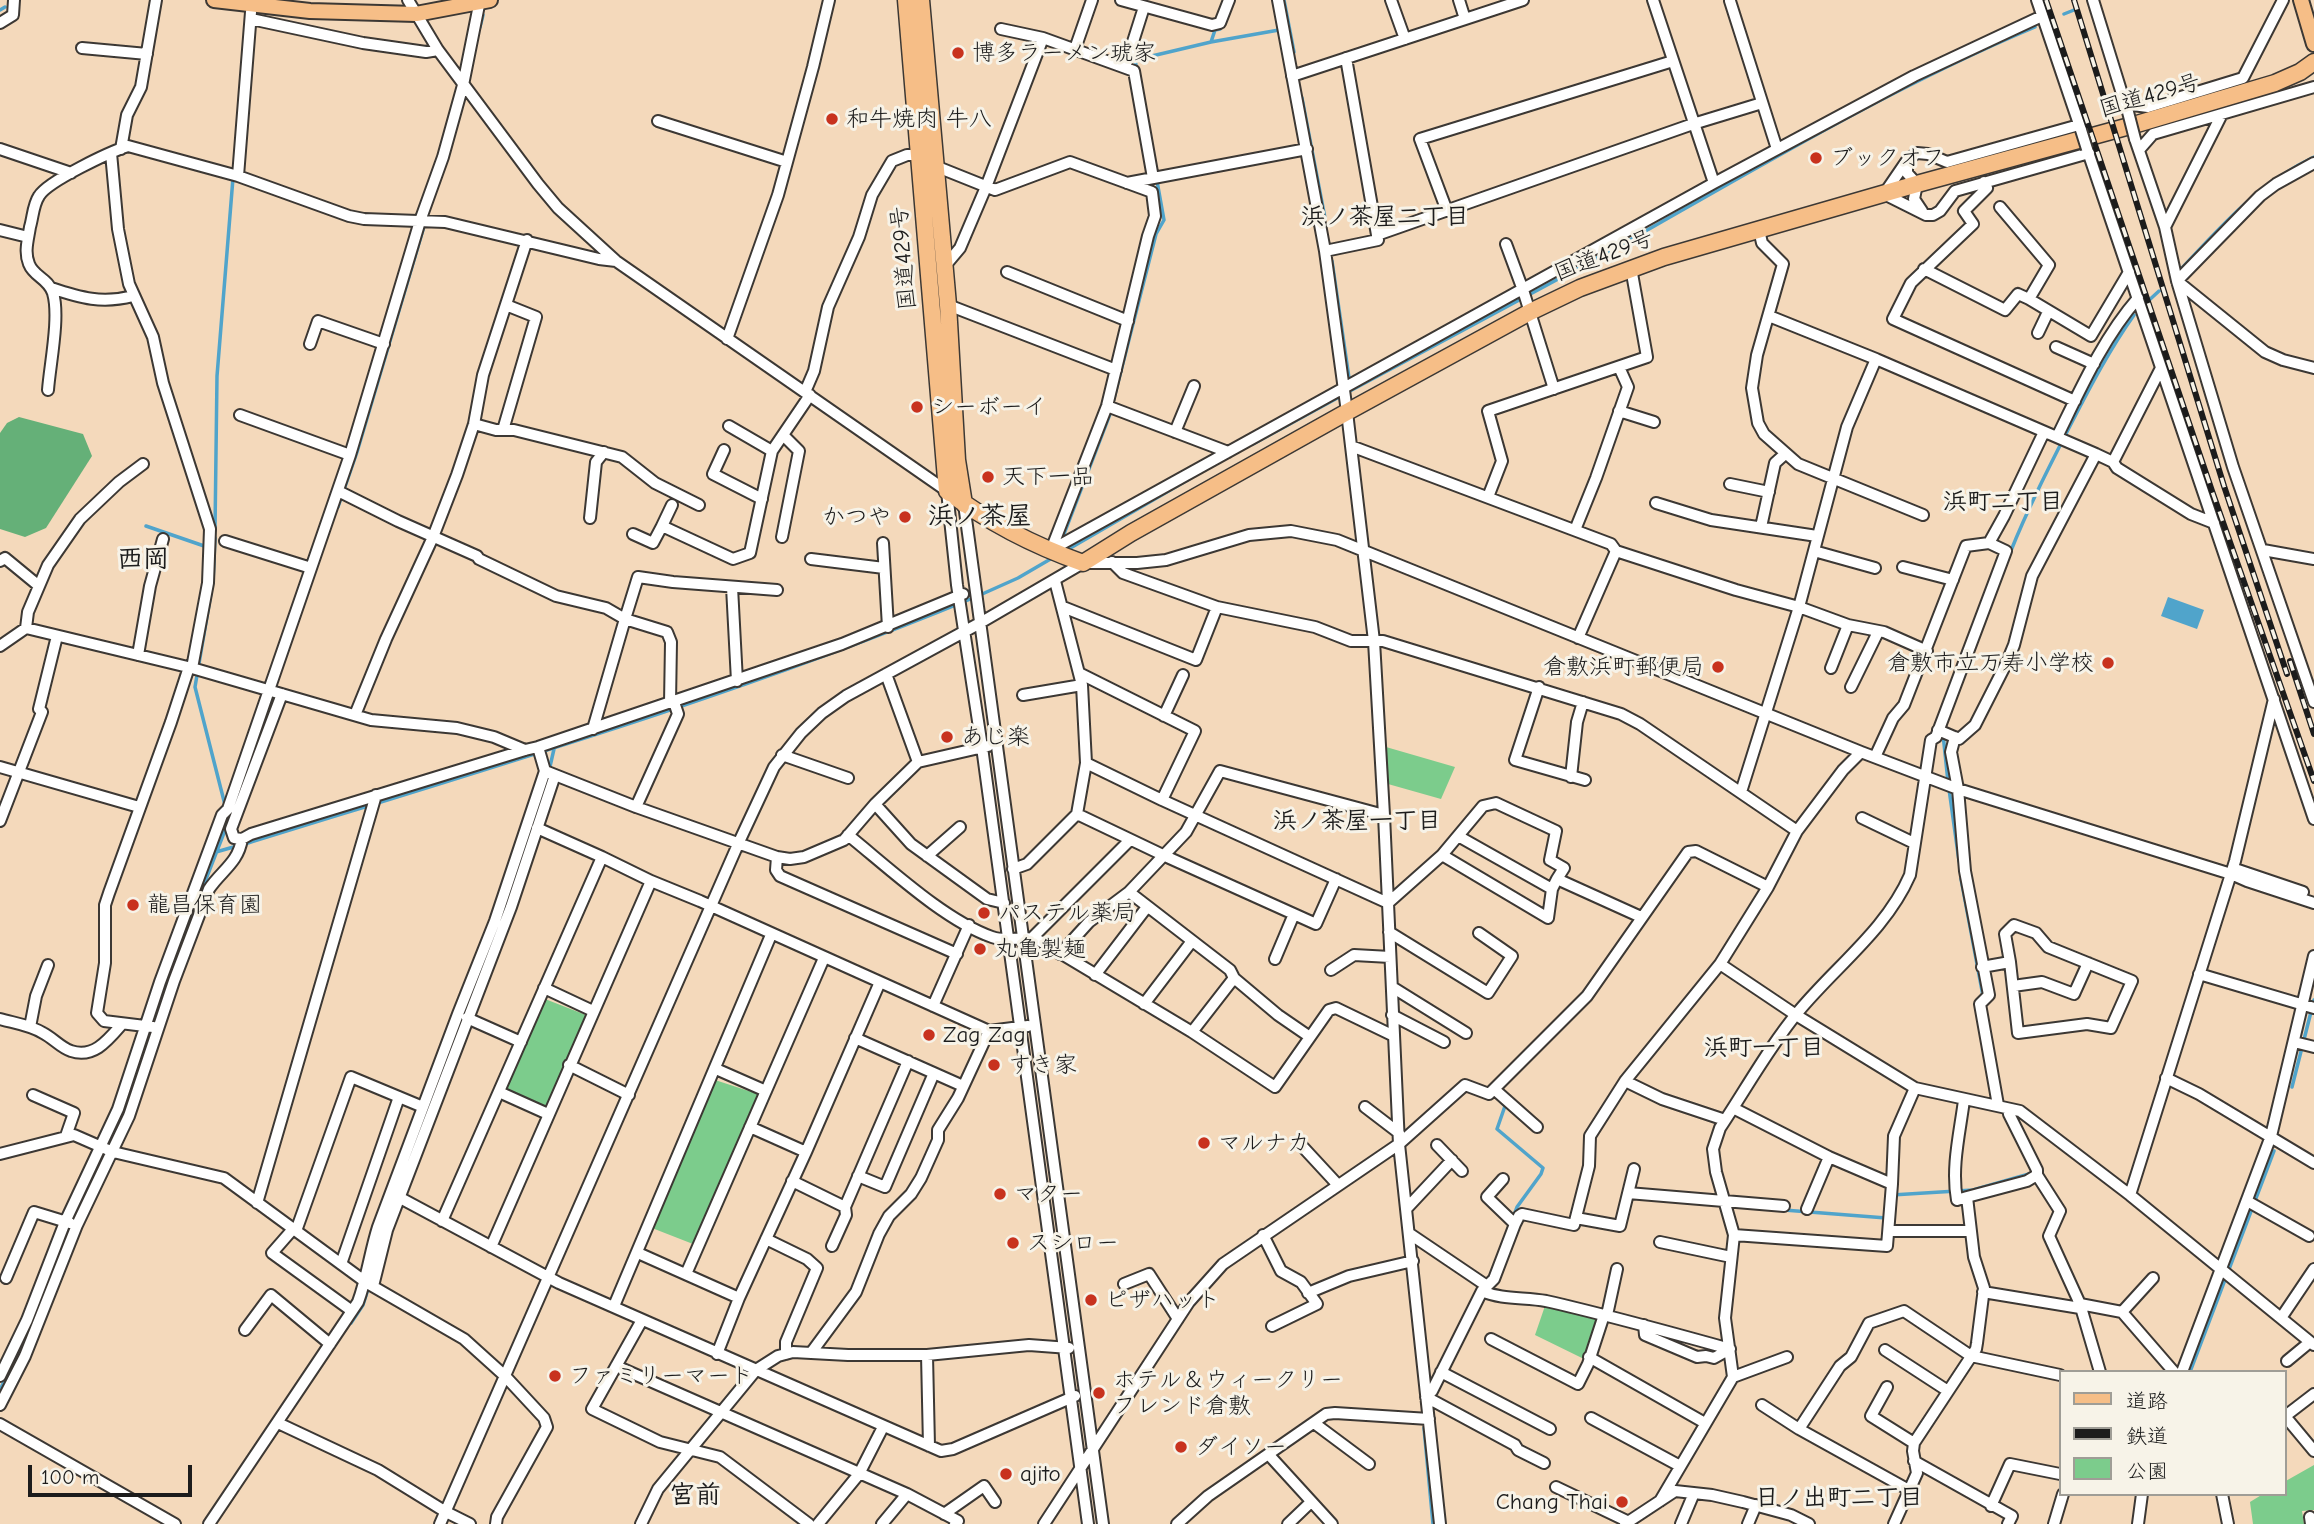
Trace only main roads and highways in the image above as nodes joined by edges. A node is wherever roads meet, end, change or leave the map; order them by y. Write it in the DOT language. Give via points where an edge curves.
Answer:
graph roads {
  1 [pos="214,0"];
  2 [pos="906,0"];
  3 [pos="921,0"];
  4 [pos="2301,0"];
  5 [pos="483,1"];
  6 [pos="252,2"];
  7 [pos="2314,44"];
  8 [pos="2314,62"];
  9 [pos="964,504"];
  1 -- 6 [label="main road"];
  2 -- 9 [label="highway, 国道429号" via="947,492"];
  3 -- 9 [label="highway, 国道429号"];
  4 -- 7 [label="main road"];
  5 -- 6 [label="main road" via="415,14 310,11"];
  8 -- 9 [label="highway, 国道429号" via="2275,83 1759,230 1580,288 1526,299 1345,397 1110,556 1083,563"];
}
